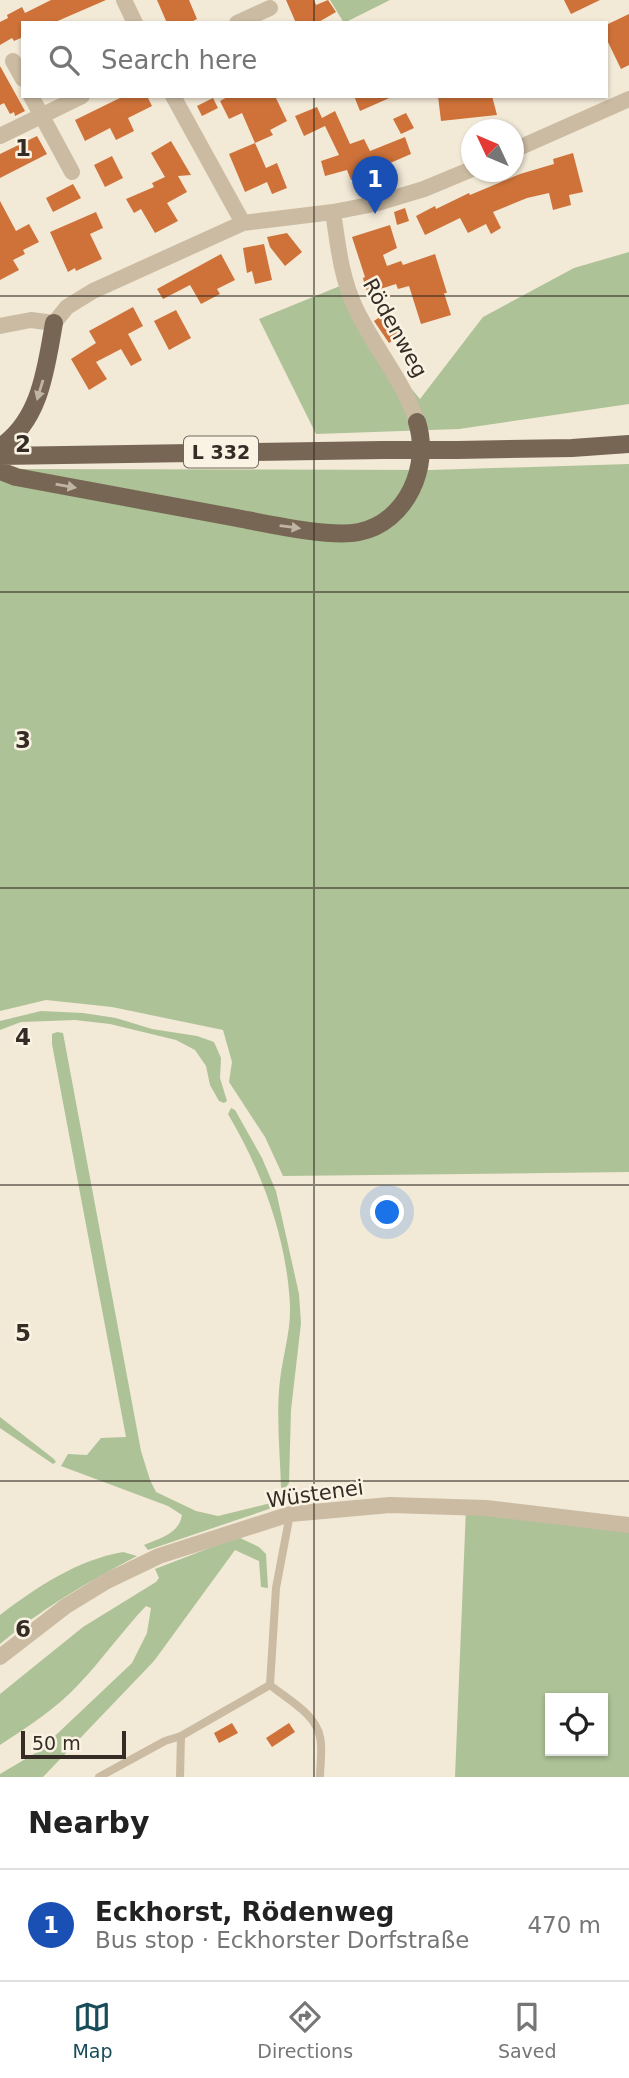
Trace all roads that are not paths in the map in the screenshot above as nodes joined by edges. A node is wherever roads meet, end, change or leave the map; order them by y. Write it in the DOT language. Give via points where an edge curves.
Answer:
graph roads {
  1 [pos="124,0"];
  2 [pos="271,10"];
  3 [pos="134,21"];
  4 [pos="242,21"];
  5 [pos="13,61"];
  6 [pos="21,75"];
  7 [pos="33,98"];
  8 [pos="78,98"];
  9 [pos="174,98"];
  10 [pos="629,99"];
  11 [pos="41,116"];
  12 [pos="0,136"];
  13 [pos="524,145"];
  14 [pos="72,173"];
  15 [pos="461,173"];
  16 [pos="334,212"];
  17 [pos="243,223"];
  18 [pos="54,323"];
  19 [pos="0,326"];
  20 [pos="418,422"];
  21 [pos="629,443"];
  22 [pos="0,447"];
  23 [pos="0,456"];
  24 [pos="0,471"];
  25 [pos="290,1514"];
  26 [pos="629,1525"];
  27 [pos="0,1657"];
  28 [pos="271,1685"];
  29 [pos="181,1736"];
  30 [pos="99,1777"];
  31 [pos="180,1777"];
  32 [pos="320,1777"];
  1 -- 3 [label="street"];
  2 -- 4 [label="street"];
  5 -- 6 [label="street"];
  7 -- 11 [label="street"];
  8 -- 11 [label="street"];
  9 -- 17 [label="street"];
  10 -- 13 [label="street"];
  11 -- 12 [label="street"];
  11 -- 14 [label="street"];
  15 -- 16 [label="street" via="404,196"];
  16 -- 17 [label="street"];
  16 -- 20 [label="street, Rödenweg" via="340,258 356,309 409,397"];
  17 -- 18 [label="street" via="93,291 67,307"];
  18 -- 19 [label="street" via="31,320"];
  18 -- 22 [label="main road, one-way" via="37,402"];
  24 -- 20 [label="main road, one-way" via="270,524 360,532 385,520 410,494 422,449"];
  21 -- 23 [label="main road, L 332, bridge" via="572,448"];
  25 -- 26 [label="street, Wüstenei" via="390,1505 472,1507"];
  25 -- 27 [label="street, Wüstenei" via="159,1556 117,1576 66,1606"];
  25 -- 28 [label="lane" via="276,1588"];
  28 -- 29 [label="lane"];
  28 -- 32 [label="lane" via="318,1729"];
  29 -- 30 [label="lane"];
  29 -- 31 [label="lane"];
}
